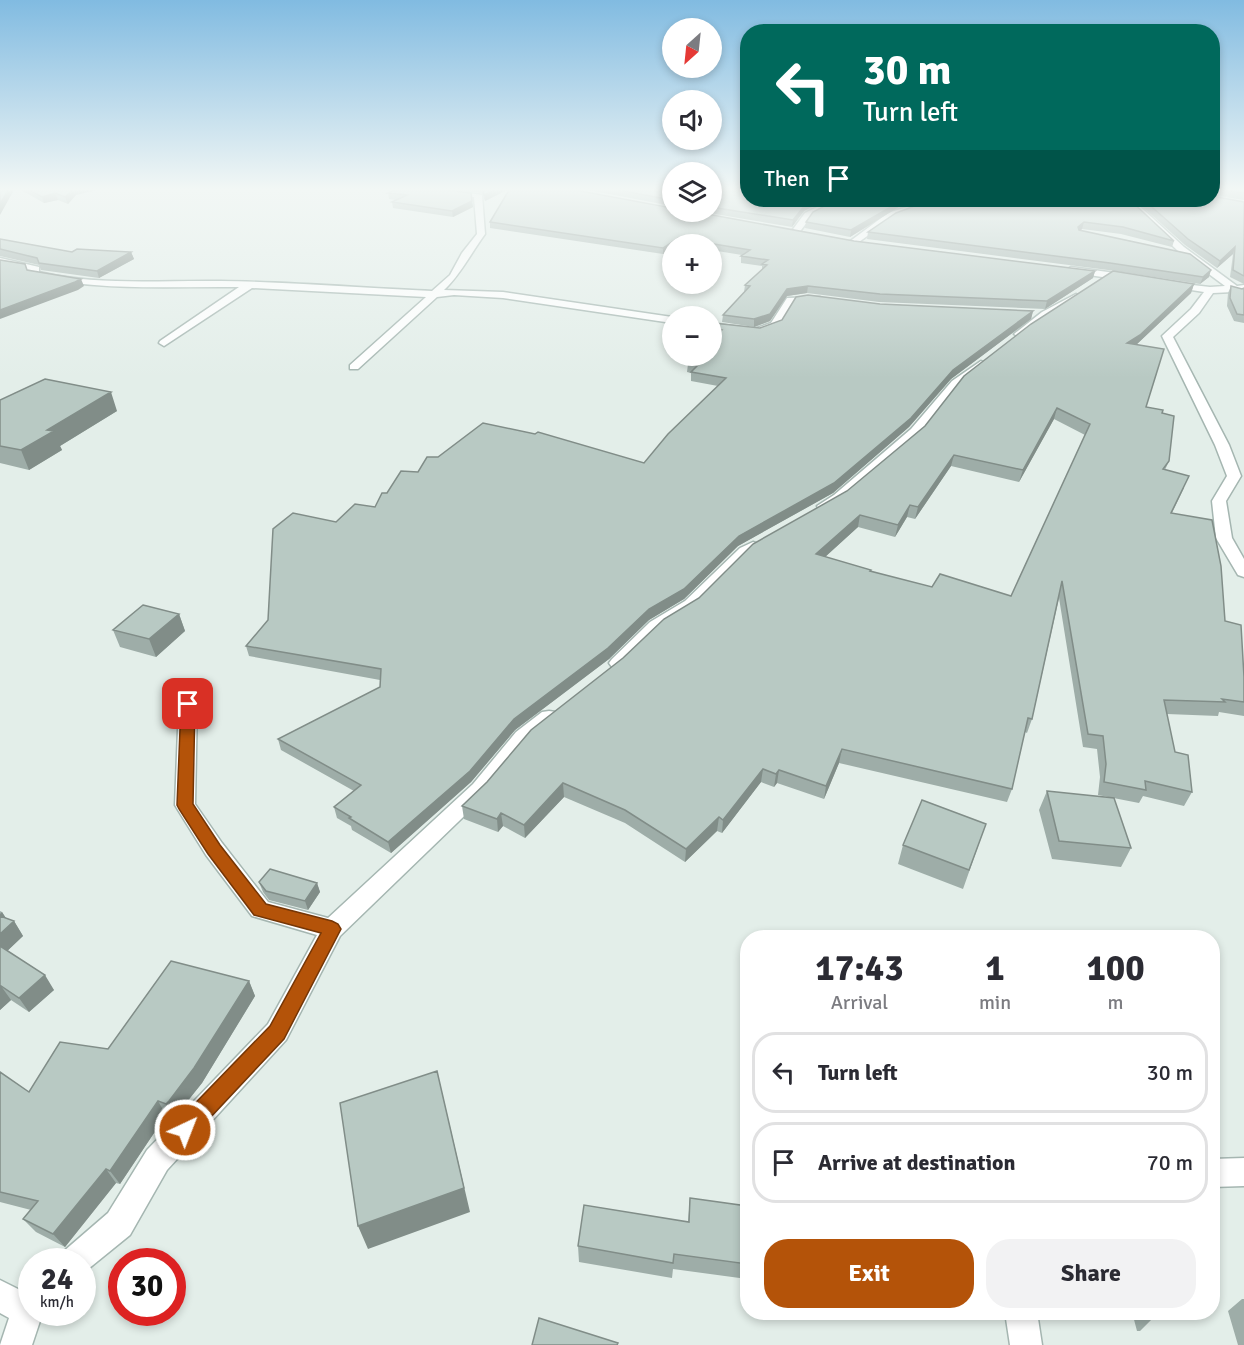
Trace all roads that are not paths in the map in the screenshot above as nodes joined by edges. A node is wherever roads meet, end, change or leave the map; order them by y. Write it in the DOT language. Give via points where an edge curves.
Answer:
graph roads {
  1 [pos="466,253"];
  2 [pos="1171,253"];
  3 [pos="1187,253"];
  4 [pos="1194,259"];
  5 [pos="0,261"];
  6 [pos="1061,269"];
  7 [pos="1108,275"];
  8 [pos="1142,280"];
  9 [pos="1163,283"];
  10 [pos="249,285"];
  11 [pos="1210,290"];
  12 [pos="1241,291"];
  13 [pos="435,294"];
  14 [pos="828,300"];
  15 [pos="1023,313"];
  16 [pos="1046,314"];
  17 [pos="662,319"];
  18 [pos="722,328"];
  19 [pos="164,343"];
  20 [pos="1006,344"];
  21 [pos="990,357"];
  22 [pos="354,367"];
  23 [pos="808,516"];
  24 [pos="766,539"];
  25 [pos="1244,573"];
  26 [pos="607,672"];
  27 [pos="188,704"];
  28 [pos="560,708"];
  29 [pos="332,929"];
  30 [pos="1244,1172"];
  31 [pos="1220,1173"];
  32 [pos="91,1248"];
  33 [pos="1022,1320"];
  34 [pos="18,1324"];
  35 [pos="16,1345"];
  36 [pos="1026,1345"];
  1 -- 13 [label="street" via="454,276"];
  2 -- 4 [label="street"];
  3 -- 4 [label="street"];
  4 -- 12 [label="street"];
  5 -- 10 [label="street" via="36,269 33,273 48,278"];
  6 -- 7 [label="street"];
  7 -- 8 [label="street"];
  7 -- 16 [label="street"];
  9 -- 11 [label="street"];
  10 -- 13 [label="street"];
  10 -- 19 [label="street"];
  11 -- 12 [label="street"];
  11 -- 25 [label="street" via="1195,311 1167,336 1234,476 1219,501 1224,538"];
  13 -- 17 [label="street" via="503,295"];
  13 -- 22 [label="street"];
  14 -- 18 [label="street" via="791,300 775,325 755,332"];
  15 -- 16 [label="street"];
  16 -- 20 [label="street"];
  21 -- 23 [label="street" via="956,383 916,432 839,498"];
  24 -- 26 [label="street" via="746,551 691,605 656,626"];
  27 -- 29 [label="street" via="185,805 260,909"];
  28 -- 29 [label="street" via="523,737 480,789"];
  29 -- 32 [label="street" via="277,1032 157,1160 119,1224"];
  30 -- 31 [label="street"];
  33 -- 36 [label="street"];
  34 -- 35 [label="street"];
}
